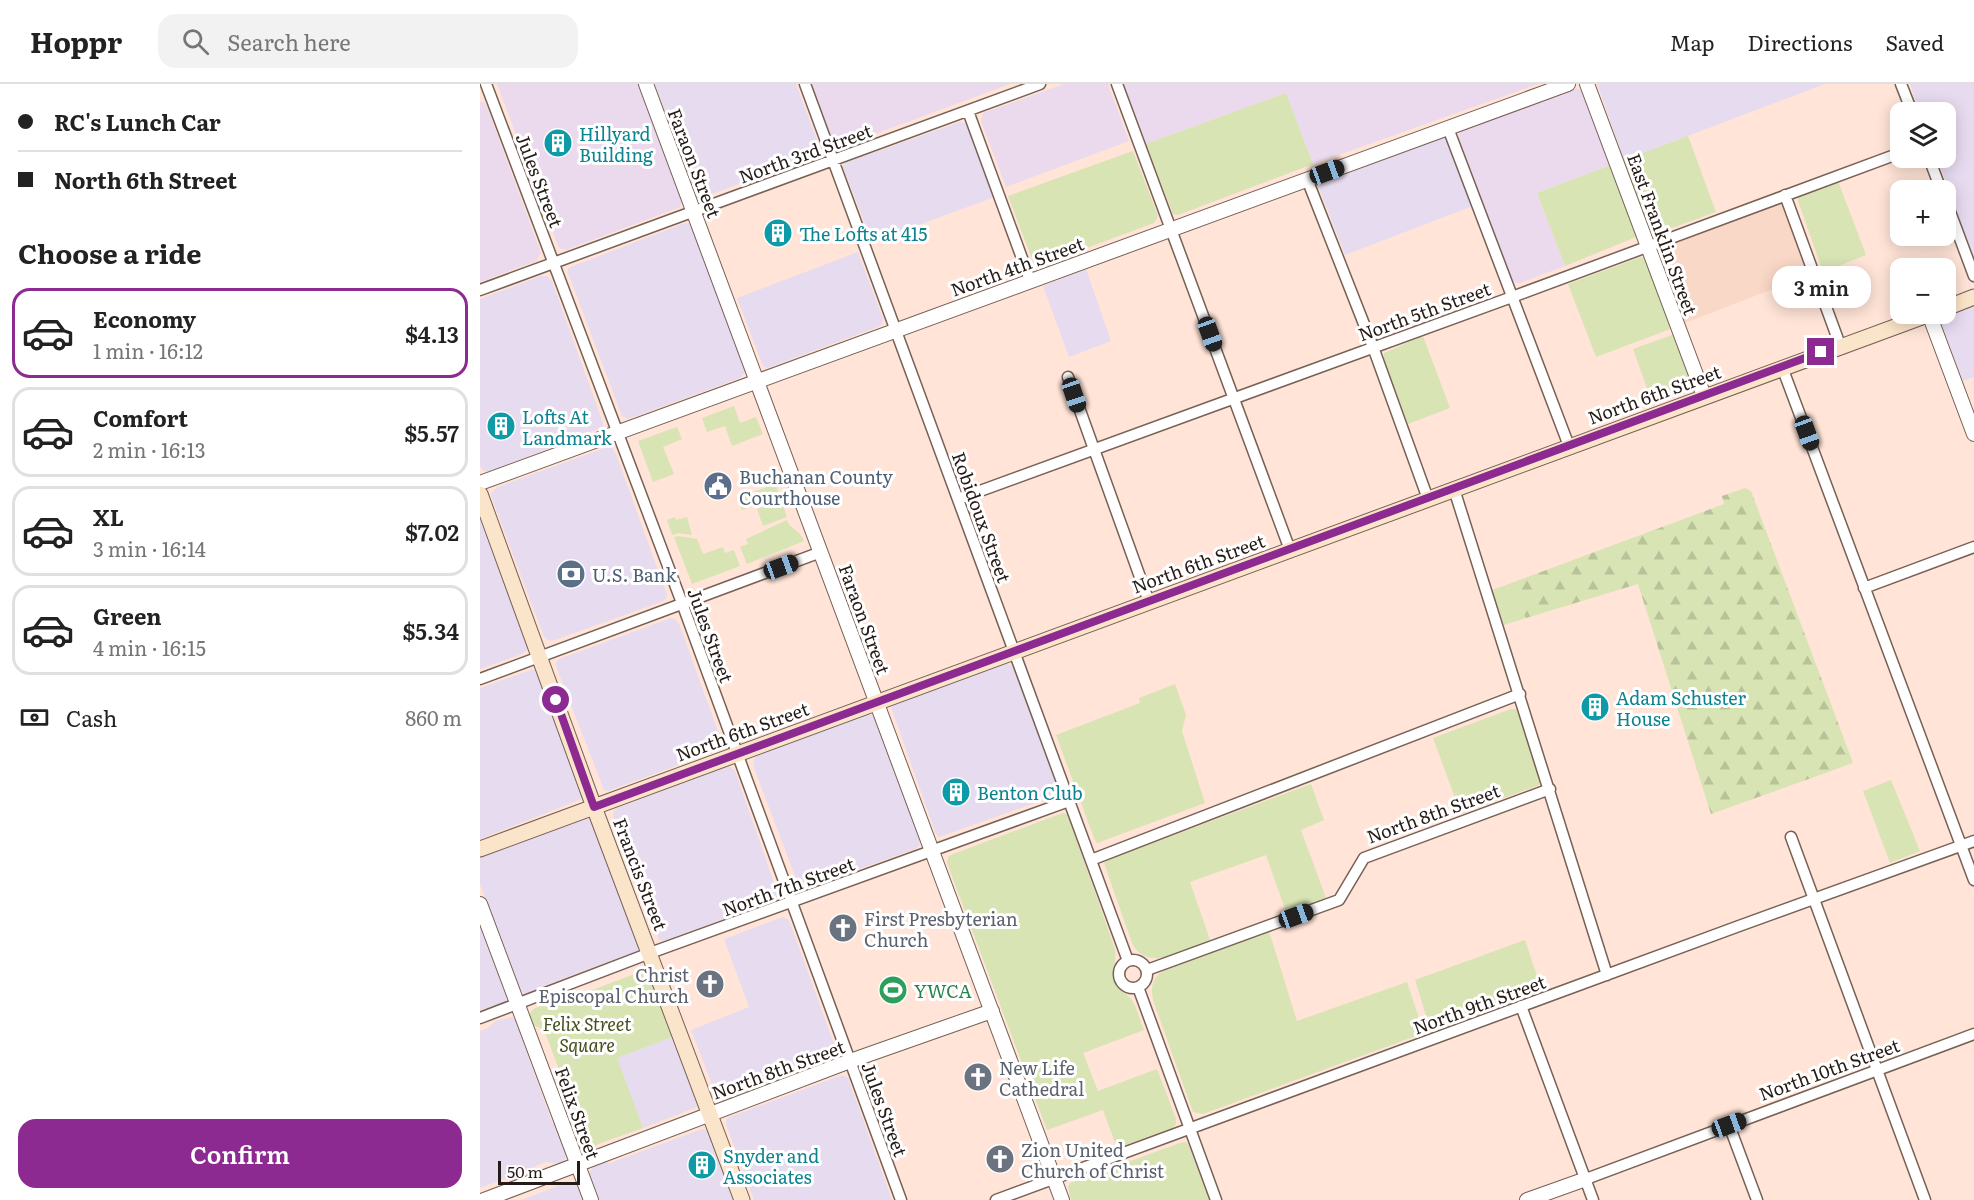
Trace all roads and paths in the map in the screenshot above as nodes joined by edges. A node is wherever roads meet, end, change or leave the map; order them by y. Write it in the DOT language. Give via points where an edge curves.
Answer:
graph roads {
  1 [pos="646,84"];
  2 [pos="805,84"];
  3 [pos="1040,84"];
  4 [pos="1117,84"];
  5 [pos="1568,84"];
  6 [pos="1587,84"];
  7 [pos="1901,84"];
  8 [pos="485,90"];
  9 [pos="1908,102"];
  10 [pos="968,111"];
  11 [pos="1448,128"];
  12 [pos="1890,157"];
  13 [pos="834,160"];
  14 [pos="1307,179"];
  15 [pos="1785,195"];
  16 [pos="694,212"];
  17 [pos="1956,228"];
  18 [pos="1171,229"];
  19 [pos="1648,246"];
  20 [pos="554,263"];
  21 [pos="1974,276"];
  22 [pos="1030,280"];
  23 [pos="480,290"];
  24 [pos="1512,297"];
  25 [pos="1974,297"];
  26 [pos="1956,304"];
  27 [pos="1900,324"];
  28 [pos="1933,324"];
  29 [pos="896,330"];
  30 [pos="1840,345"];
  31 [pos="1373,347"];
  32 [pos="1782,367"];
  33 [pos="1068,376"];
  34 [pos="757,380"];
  35 [pos="1704,396"];
  36 [pos="1234,398"];
  37 [pos="616,432"];
  38 [pos="1974,434"];
  39 [pos="1569,446"];
  40 [pos="1094,449"];
  41 [pos="480,483"];
  42 [pos="1454,489"];
  43 [pos="480,494"];
  44 [pos="958,499"];
  45 [pos="1428,499"];
  46 [pos="1974,547"];
  47 [pos="1290,550"];
  48 [pos="821,552"];
  49 [pos="1864,588"];
  50 [pos="1149,602"];
  51 [pos="682,603"];
  52 [pos="1014,652"];
  53 [pos="541,657"];
  54 [pos="480,679"];
  55 [pos="1520,694"];
  56 [pos="877,703"];
  57 [pos="738,754"];
  58 [pos="1550,789"];
  59 [pos="1069,801"];
  60 [pos="594,807"];
  61 [pos="1791,837"];
  62 [pos="1974,841"];
  63 [pos="1961,846"];
  64 [pos="480,849"];
  65 [pos="932,850"];
  66 [pos="1091,860"];
  67 [pos="1974,880"];
  68 [pos="1814,899"];
  69 [pos="793,902"];
  70 [pos="480,904"];
  71 [pos="650,953"];
  72 [pos="1128,961"];
  73 [pos="1147,970"];
  74 [pos="1607,975"];
  75 [pos="1138,987"];
  76 [pos="518,1003"];
  77 [pos="1521,1006"];
  78 [pos="992,1011"];
  79 [pos="480,1018"];
  80 [pos="1974,1034"];
  81 [pos="850,1061"];
  82 [pos="1876,1071"];
  83 [pos="710,1114"];
  84 [pos="1729,1125"];
  85 [pos="1190,1128"];
  86 [pos="578,1164"];
  87 [pos="1054,1178"];
  88 [pos="1586,1179"];
  89 [pos="484,1200"];
  90 [pos="591,1200"];
  91 [pos="742,1200"];
  92 [pos="901,1200"];
  93 [pos="996,1200"];
  94 [pos="1062,1200"];
  95 [pos="1216,1200"];
  96 [pos="1527,1200"];
  97 [pos="1593,1200"];
  98 [pos="1757,1200"];
  99 [pos="1925,1200"];
  1 -- 16 [label="street, Faraon Street"];
  2 -- 13 [label="street, Robidoux Street"];
  3 -- 10 [label="street, North 3rd Street"];
  4 -- 18 [label="street"];
  5 -- 11 [label="street, North 4th Street"];
  6 -- 19 [label="street, East Franklin Street"];
  7 -- 9 [label="street"];
  8 -- 20 [label="street, Jules Street"];
  10 -- 13 [label="street, North 3rd Street"];
  10 -- 22 [label="street"];
  11 -- 14 [label="street, North 4th Street"];
  11 -- 24 [label="street"];
  12 -- 15 [label="street, North 5th Street"];
  13 -- 16 [label="street, North 3rd Street"];
  13 -- 29 [label="street, Robidoux Street"];
  14 -- 18 [label="street, North 4th Street"];
  14 -- 31 [label="street"];
  15 -- 19 [label="street, North 5th Street"];
  15 -- 30 [label="street"];
  16 -- 20 [label="street, North 3rd Street"];
  16 -- 34 [label="street, Faraon Street"];
  17 -- 21 [label="street"];
  18 -- 22 [label="street, North 4th Street"];
  18 -- 36 [label="street"];
  19 -- 24 [label="street, North 5th Street"];
  19 -- 35 [label="street, East Franklin Street"];
  20 -- 23 [label="street, North 3rd Street"];
  20 -- 37 [label="street, Jules Street"];
  22 -- 29 [label="street, North 4th Street"];
  24 -- 31 [label="street, North 5th Street"];
  24 -- 39 [label="street"];
  25 -- 26 [label="main road"];
  27 -- 30 [label="main road, North 6th Street"];
  28 -- 38 [label="street"];
  29 -- 34 [label="street, North 4th Street"];
  29 -- 44 [label="street, Robidoux Street"];
  30 -- 32 [label="main road, North 6th Street"];
  31 -- 36 [label="street, North 5th Street"];
  31 -- 45 [label="street"];
  32 -- 35 [label="main road, North 6th Street"];
  32 -- 49 [label="street"];
  33 -- 40 [label="street"];
  34 -- 37 [label="street, North 4th Street"];
  34 -- 48 [label="street, Faraon Street"];
  35 -- 39 [label="main road, North 6th Street"];
  36 -- 40 [label="street, North 5th Street"];
  36 -- 47 [label="street"];
  37 -- 41 [label="street, North 4th Street"];
  37 -- 51 [label="street, Jules Street"];
  39 -- 42 [label="main road, North 6th Street"];
  40 -- 44 [label="street, North 5th Street"];
  40 -- 50 [label="street"];
  42 -- 45 [label="main road, North 6th Street"];
  42 -- 55 [label="street"];
  43 -- 53 [label="main road, Francis Street"];
  44 -- 52 [label="street, Robidoux Street"];
  45 -- 47 [label="main road, North 6th Street"];
  46 -- 49 [label="street"];
  47 -- 50 [label="main road, North 6th Street"];
  48 -- 51 [label="street"];
  48 -- 56 [label="street, Faraon Street"];
  49 -- 63 [label="street"];
  50 -- 52 [label="main road, North 6th Street"];
  51 -- 53 [label="street"];
  51 -- 57 [label="street, Jules Street"];
  52 -- 56 [label="main road, North 6th Street"];
  52 -- 59 [label="street, Robidoux Street"];
  53 -- 54 [label="street"];
  53 -- 60 [label="main road, Francis Street"];
  55 -- 58 [label="street"];
  55 -- 66 [label="street"];
  56 -- 57 [label="main road, North 6th Street"];
  56 -- 65 [label="street, Faraon Street"];
  57 -- 60 [label="main road, North 6th Street"];
  57 -- 69 [label="street, Jules Street"];
  58 -- 73 [label="street, North 8th Street" via="1364,858 1339,900"];
  58 -- 74 [label="street"];
  59 -- 65 [label="street, North 7th Street"];
  59 -- 66 [label="street, Robidoux Street"];
  60 -- 64 [label="main road, North 6th Street"];
  60 -- 71 [label="main road, Francis Street"];
  61 -- 68 [label="street"];
  62 -- 63 [label="street, North 9th Street"];
  63 -- 67 [label="street"];
  63 -- 68 [label="street, North 9th Street"];
  65 -- 69 [label="street, North 7th Street"];
  65 -- 78 [label="street, Faraon Street"];
  66 -- 72 [label="street, Robidoux Street"];
  68 -- 74 [label="street, North 9th Street"];
  68 -- 82 [label="street"];
  69 -- 71 [label="street, North 7th Street"];
  69 -- 81 [label="street, Jules Street"];
  70 -- 76 [label="street, Felix Street"];
  71 -- 76 [label="street, North 7th Street"];
  71 -- 83 [label="main road, Francis Street"];
  72 -- 73 [label="street" via="1140,961"];
  72 -- 75 [label="street" via="1120,969 1121,981 1129,988"];
  73 -- 75 [label="street" via="1145,982"];
  74 -- 77 [label="street, North 9th Street"];
  75 -- 85 [label="street"];
  76 -- 79 [label="street, North 7th Street"];
  76 -- 86 [label="street, Felix Street"];
  77 -- 85 [label="street, North 9th Street"];
  77 -- 88 [label="street"];
  78 -- 81 [label="street, North 8th Street"];
  78 -- 87 [label="street, Faraon Street"];
  80 -- 82 [label="street, North 10th Street"];
  81 -- 83 [label="street, North 8th Street"];
  81 -- 92 [label="street, Jules Street"];
  82 -- 84 [label="street, North 10th Street"];
  82 -- 99 [label="street"];
  83 -- 86 [label="street, North 8th Street"];
  83 -- 91 [label="main road, Francis Street"];
  84 -- 88 [label="street, North 10th Street"];
  84 -- 98 [label="street"];
  85 -- 87 [label="street, North 9th Street"];
  85 -- 95 [label="street"];
  86 -- 89 [label="street, North 8th Street"];
  86 -- 90 [label="street, Felix Street"];
  87 -- 93 [label="street, North 9th Street"];
  87 -- 94 [label="street, Faraon Street"];
  88 -- 96 [label="street, North 10th Street"];
  88 -- 97 [label="street"];
}
